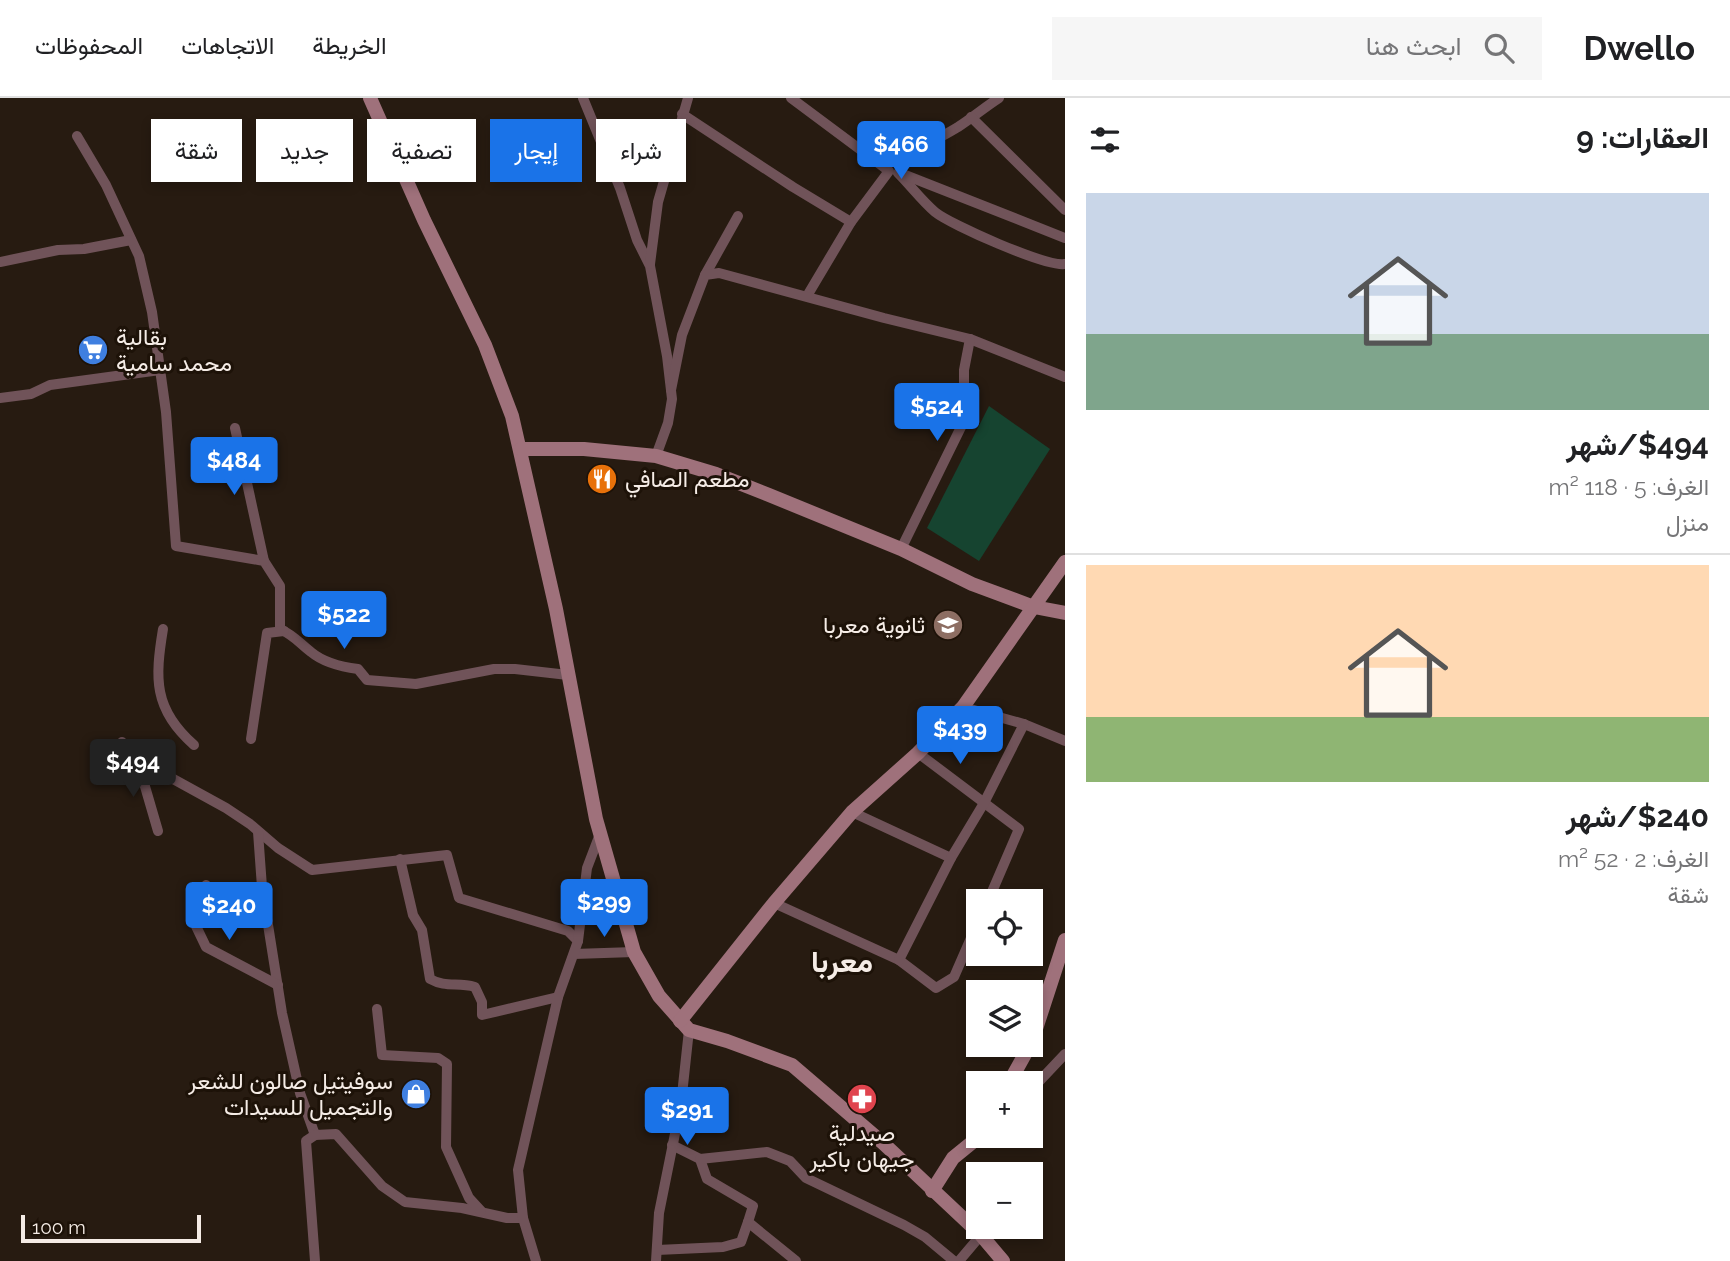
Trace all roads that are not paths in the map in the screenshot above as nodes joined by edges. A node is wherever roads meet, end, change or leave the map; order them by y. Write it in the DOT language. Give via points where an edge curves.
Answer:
graph roads {
  1 [pos="370,98"];
  2 [pos="583,98"];
  3 [pos="688,98"];
  4 [pos="791,98"];
  5 [pos="999,98"];
  6 [pos="682,114"];
  7 [pos="971,117"];
  8 [pos="77,136"];
  9 [pos="894,172"];
  10 [pos="1065,210"];
  11 [pos="738,216"];
  12 [pos="851,222"];
  13 [pos="1065,238"];
  14 [pos="131,240"];
  15 [pos="0,262"];
  16 [pos="1065,264"];
  17 [pos="650,266"];
  18 [pos="705,275"];
  19 [pos="807,296"];
  20 [pos="970,339"];
  21 [pos="160,370"];
  22 [pos="1065,377"];
  23 [pos="671,390"];
  24 [pos="0,398"];
  25 [pos="235,428"];
  26 [pos="521,449"];
  27 [pos="656,456"];
  28 [pos="901,549"];
  29 [pos="264,561"];
  30 [pos="1065,562"];
  31 [pos="1034,607"];
  32 [pos="1065,613"];
  33 [pos="163,629"];
  34 [pos="284,631"];
  35 [pos="568,675"];
  36 [pos="963,707"];
  37 [pos="1024,724"];
  38 [pos="251,739"];
  39 [pos="1065,741"];
  40 [pos="122,742"];
  41 [pos="194,745"];
  42 [pos="918,753"];
  43 [pos="137,759"];
  44 [pos="984,803"];
  45 [pos="852,812"];
  46 [pos="158,831"];
  47 [pos="258,832"];
  48 [pos="600,834"];
  49 [pos="951,858"];
  50 [pos="400,859"];
  51 [pos="205,885"];
  52 [pos="993,889"];
  53 [pos="774,903"];
  54 [pos="1065,940"];
  55 [pos="578,941"];
  56 [pos="966,950"];
  57 [pos="635,953"];
  58 [pos="573,954"];
  59 [pos="899,961"];
  60 [pos="278,985"];
  61 [pos="558,998"];
  62 [pos="1043,1005"];
  63 [pos="377,1009"];
  64 [pos="684,1026"];
  65 [pos="1065,1054"];
  66 [pos="1043,1077"];
  67 [pos="315,1135"];
  68 [pos="672,1144"];
  69 [pos="966,1147"];
  70 [pos="700,1159"];
  71 [pos="932,1191"];
  72 [pos="481,1212"];
  73 [pos="523,1218"];
  74 [pos="748,1222"];
  75 [pos="966,1222"];
  76 [pos="977,1239"];
  77 [pos="984,1239"];
  78 [pos="657,1256"];
  79 [pos="315,1261"];
  80 [pos="536,1261"];
  81 [pos="796,1261"];
  82 [pos="956,1261"];
  83 [pos="1003,1261"];
  1 -- 26 [label="main road" via="485,345"];
  2 -- 17 [label="street"];
  3 -- 6 [label="street"];
  4 -- 9 [label="street"];
  5 -- 7 [label="street"];
  6 -- 12 [label="street"];
  6 -- 17 [label="street" via="658,202"];
  7 -- 9 [label="street" via="914,153"];
  7 -- 10 [label="street"];
  8 -- 14 [label="street"];
  9 -- 12 [label="street"];
  9 -- 13 [label="street"];
  9 -- 16 [label="street" via="936,214 1047,263"];
  11 -- 18 [label="street"];
  12 -- 19 [label="street"];
  14 -- 15 [label="street"];
  14 -- 21 [label="street" via="152,312"];
  17 -- 23 [label="street"];
  18 -- 19 [label="street" via="719,273"];
  18 -- 23 [label="street" via="682,335"];
  19 -- 20 [label="street"];
  20 -- 22 [label="street"];
  20 -- 28 [label="street" via="964,370 964,421"];
  21 -- 24 [label="street" via="50,385 31,394"];
  21 -- 29 [label="street" via="176,546"];
  23 -- 27 [label="street" via="668,423"];
  25 -- 29 [label="street"];
  26 -- 27 [label="main road"];
  26 -- 35 [label="main road"];
  27 -- 28 [label="main road" via="737,482"];
  28 -- 31 [label="main road" via="972,584"];
  29 -- 34 [label="street" via="280,586 280,629"];
  30 -- 31 [label="main road"];
  31 -- 32 [label="main road"];
  31 -- 36 [label="main road"];
  33 -- 41 [label="street" via="157,668 161,701 180,733"];
  34 -- 35 [label="street" via="311,653 341,667 358,668 367,680 416,684 494,669"];
  34 -- 38 [label="street" via="267,634"];
  35 -- 48 [label="main road"];
  36 -- 37 [label="street"];
  36 -- 42 [label="main road"];
  37 -- 39 [label="street"];
  37 -- 44 [label="street"];
  40 -- 43 [label="street"];
  42 -- 44 [label="street"];
  42 -- 45 [label="main road"];
  43 -- 46 [label="street"];
  43 -- 47 [label="street" via="226,808"];
  44 -- 49 [label="street"];
  44 -- 52 [label="street" via="1019,829"];
  45 -- 49 [label="street"];
  45 -- 53 [label="main road"];
  47 -- 50 [label="street" via="312,870"];
  47 -- 60 [label="street"];
  48 -- 55 [label="street" via="587,868"];
  48 -- 57 [label="main road"];
  49 -- 59 [label="street"];
  50 -- 55 [label="street" via="447,855 459,898 568,930"];
  50 -- 61 [label="street" via="413,915 422,930 430,979 441,985 475,987 482,1015"];
  51 -- 60 [label="street" via="195,925 206,947"];
  53 -- 59 [label="street"];
  53 -- 64 [label="main road"];
  54 -- 62 [label="main road"];
  55 -- 58 [label="street"];
  56 -- 59 [label="street" via="954,977 936,988"];
  57 -- 58 [label="street"];
  57 -- 64 [label="main road" via="659,996"];
  58 -- 61 [label="street"];
  60 -- 67 [label="street" via="300,1093"];
  61 -- 73 [label="street" via="518,1171"];
  63 -- 72 [label="street" via="382,1055 438,1058 447,1063 446,1147 469,1198"];
  64 -- 68 [label="street" via="681,1104"];
  64 -- 71 [label="main road" via="792,1065"];
  65 -- 66 [label="street"];
  67 -- 72 [label="street" via="336,1134 382,1186 405,1202"];
  67 -- 79 [label="street" via="306,1141"];
  68 -- 70 [label="street"];
  68 -- 78 [label="street" via="659,1213"];
  69 -- 71 [label="main road" via="953,1158"];
  70 -- 74 [label="street" via="707,1179 752,1206"];
  70 -- 82 [label="street" via="768,1152 790,1161 806,1178 925,1237"];
  71 -- 75 [label="main road"];
  72 -- 73 [label="street"];
  73 -- 80 [label="street"];
  74 -- 78 [label="street" via="741,1242"];
  74 -- 81 [label="street"];
  76 -- 82 [label="street"];
  77 -- 83 [label="main road"];
}
